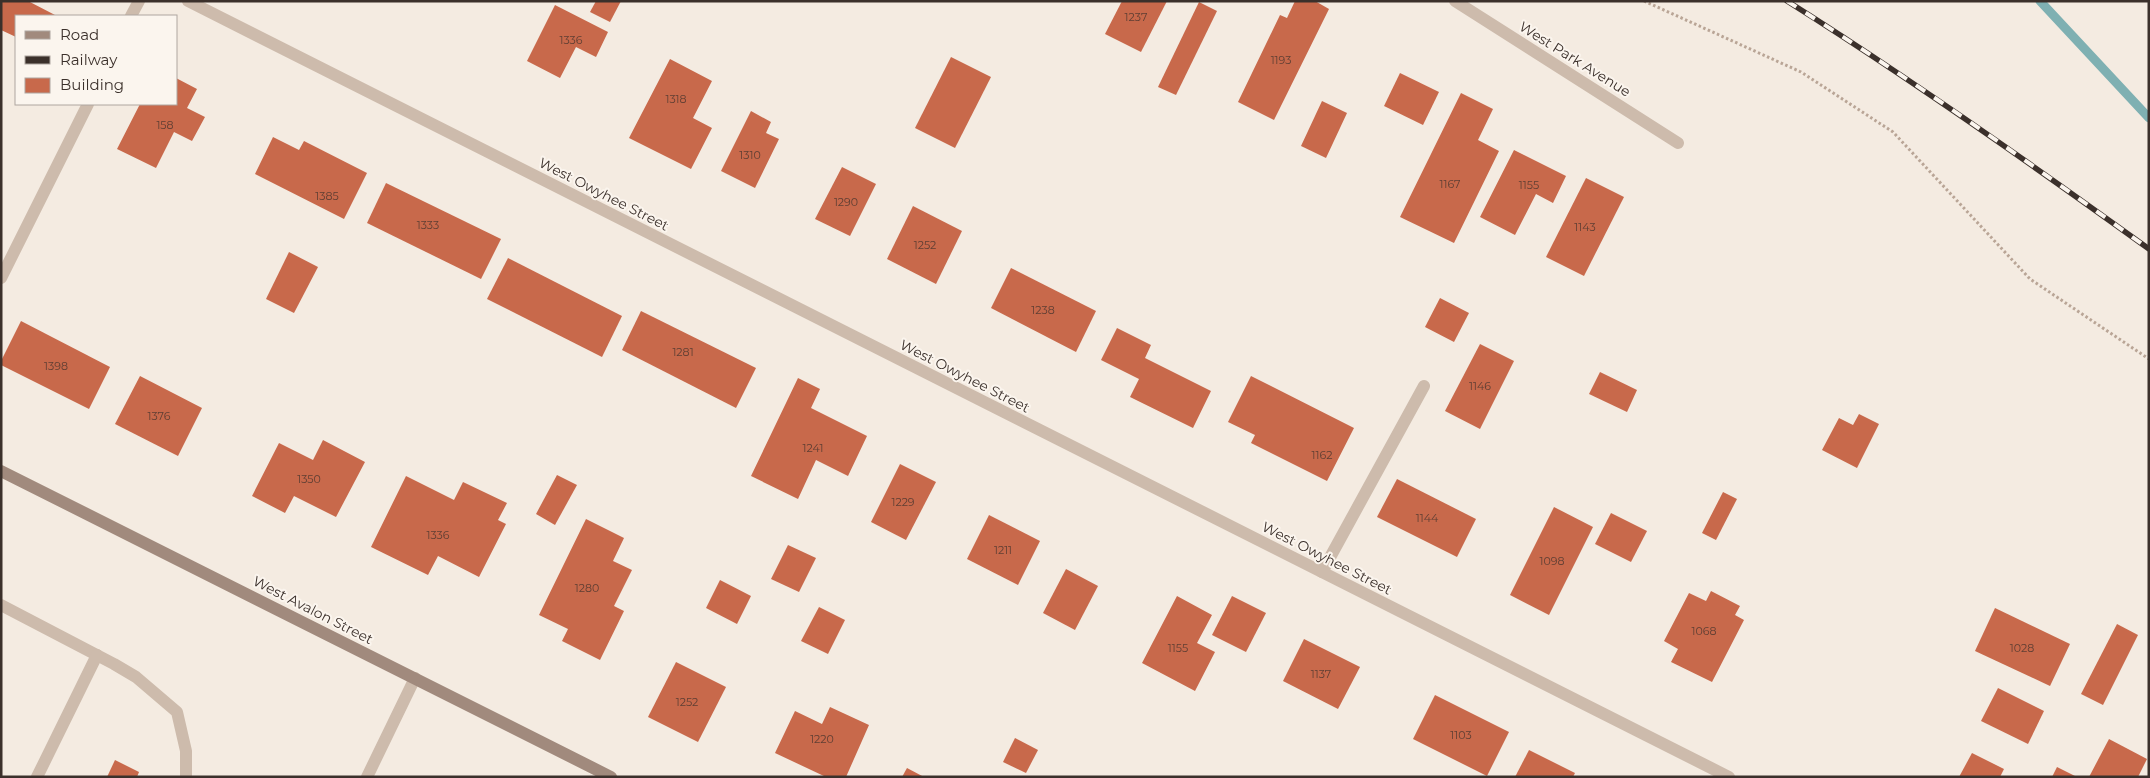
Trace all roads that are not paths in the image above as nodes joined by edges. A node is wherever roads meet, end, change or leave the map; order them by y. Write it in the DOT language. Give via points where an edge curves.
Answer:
graph roads {
  1 [pos="139,1"];
  2 [pos="188,1"];
  3 [pos="1456,1"];
  4 [pos="132,15"];
  5 [pos="88,105"];
  6 [pos="1678,143"];
  7 [pos="1,278"];
  8 [pos="1424,386"];
  9 [pos="1,471"];
  10 [pos="1322,572"];
  11 [pos="1,605"];
  12 [pos="97,655"];
  13 [pos="415,678"];
  14 [pos="37,777"];
  15 [pos="186,777"];
  16 [pos="367,777"];
  17 [pos="612,777"];
  18 [pos="1729,777"];
  1 -- 4 [label="street"];
  2 -- 10 [label="street, West Owyhee Street"];
  3 -- 6 [label="street, West Park Avenue"];
  5 -- 7 [label="street"];
  8 -- 10 [label="street"];
  9 -- 13 [label="main road, West Avalon Street"];
  10 -- 18 [label="street, West Owyhee Street"];
  11 -- 12 [label="street"];
  12 -- 14 [label="street"];
  12 -- 15 [label="street" via="136,678 177,712 186,751"];
  13 -- 16 [label="street"];
  13 -- 17 [label="main road, West Avalon Street"];
}
